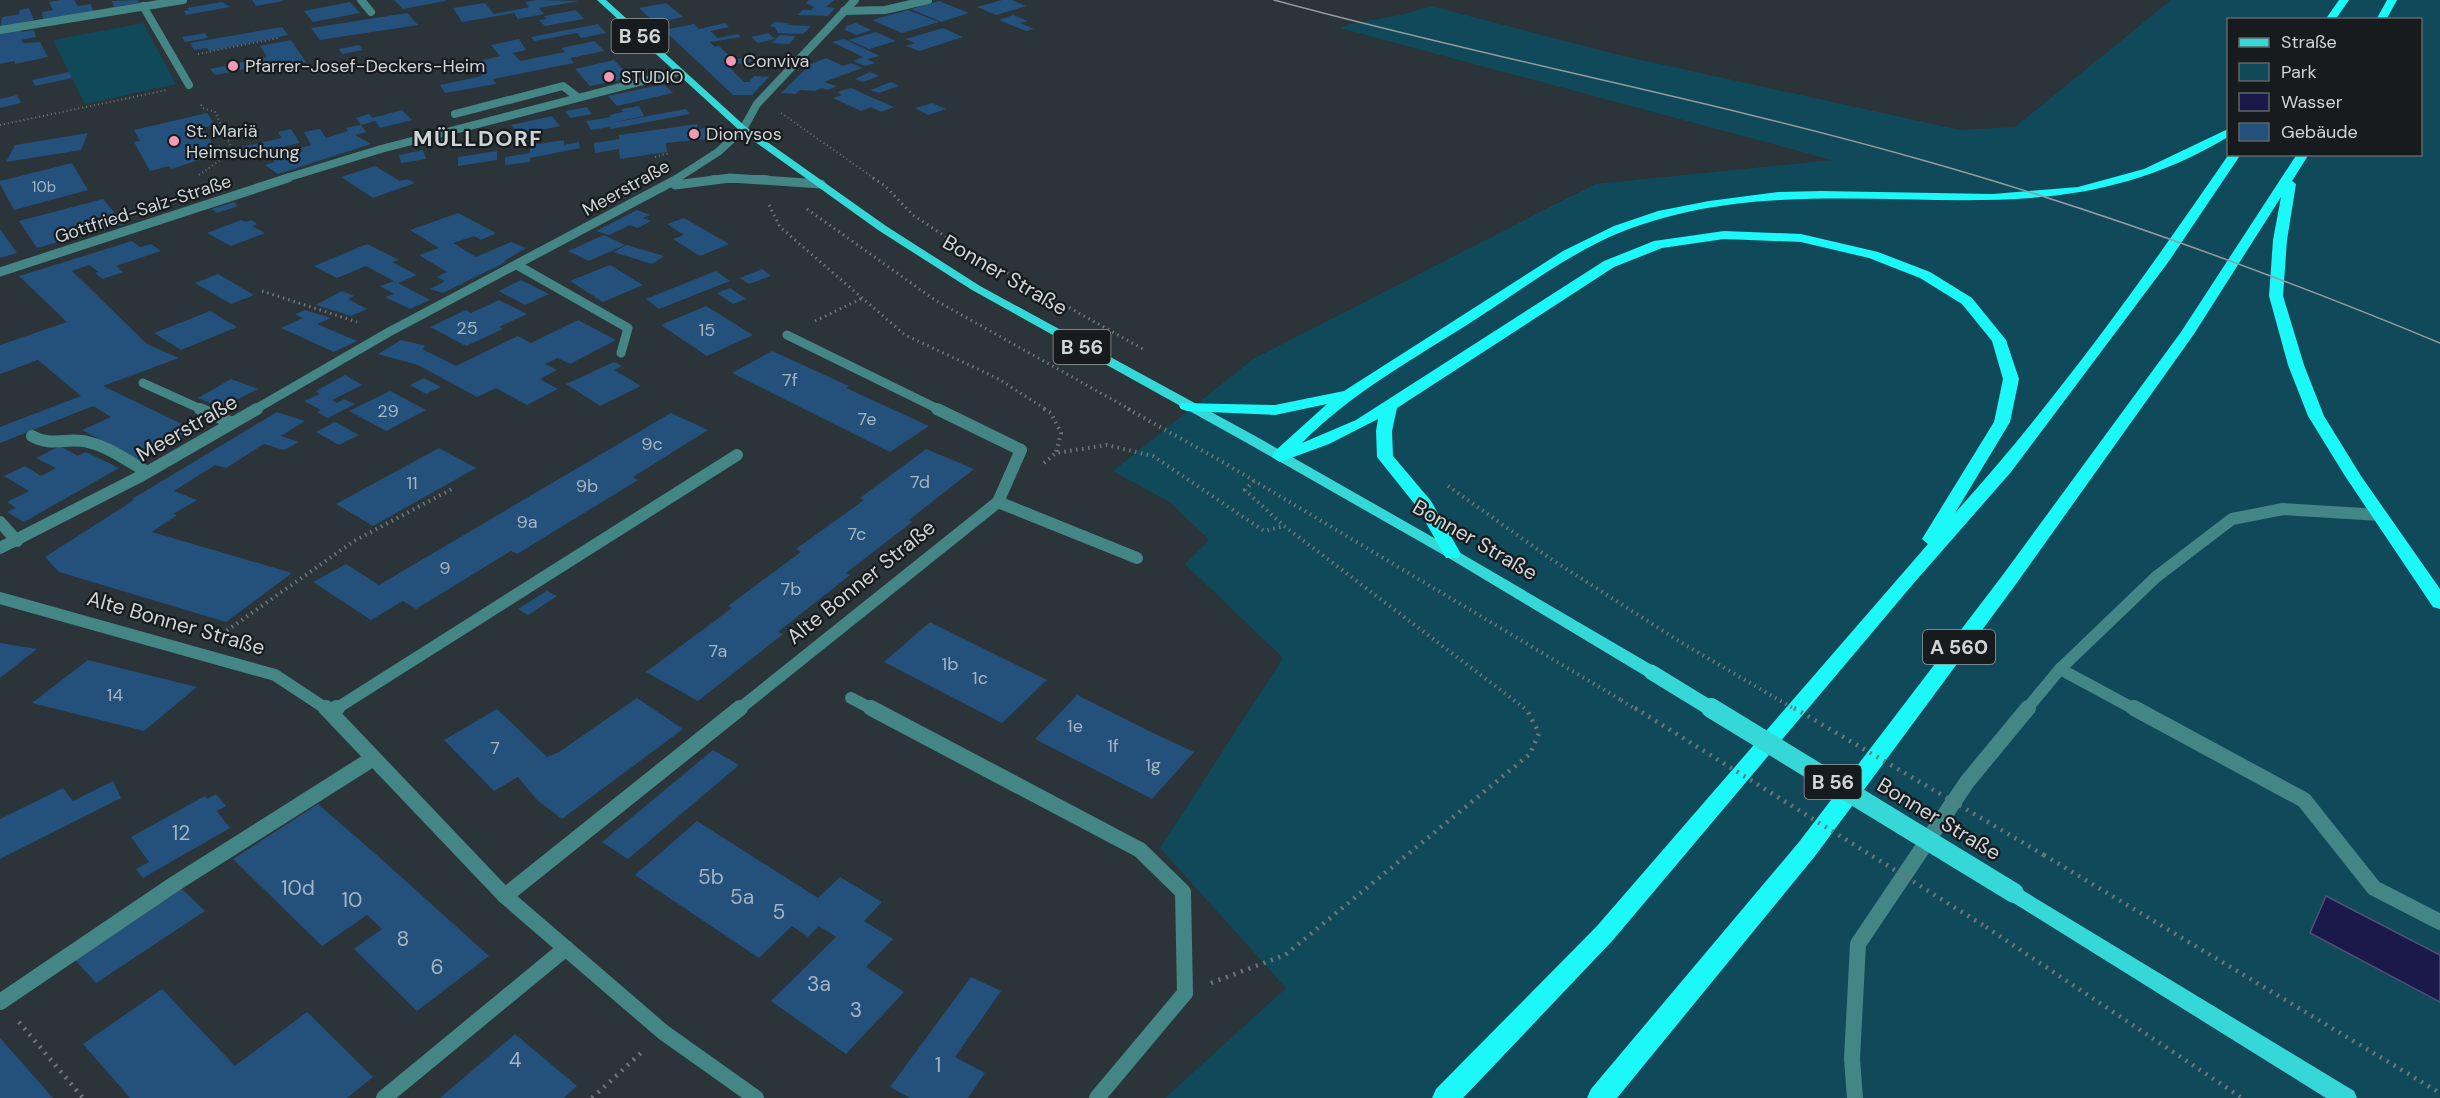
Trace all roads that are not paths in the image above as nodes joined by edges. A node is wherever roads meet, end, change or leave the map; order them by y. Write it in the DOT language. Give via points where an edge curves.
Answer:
graph roads {
  1 [pos="183,0"];
  2 [pos="361,0"];
  3 [pos="601,0"];
  4 [pos="855,0"];
  5 [pos="928,0"];
  6 [pos="2344,0"];
  7 [pos="2392,0"];
  8 [pos="143,6"];
  9 [pos="844,11"];
  10 [pos="371,12"];
  11 [pos="2331,18"];
  12 [pos="2382,18"];
  13 [pos="0,30"];
  14 [pos="678,72"];
  15 [pos="189,85"];
  16 [pos="576,96"];
  17 [pos="455,114"];
  18 [pos="743,129"];
  19 [pos="2227,133"];
  20 [pos="2234,156"];
  21 [pos="2302,156"];
  22 [pos="2291,176"];
  23 [pos="821,184"];
  24 [pos="662,188"];
  25 [pos="517,266"];
  26 [pos="0,272"];
  27 [pos="787,335"];
  28 [pos="621,353"];
  29 [pos="143,383"];
  30 [pos="1350,392"];
  31 [pos="1187,406"];
  32 [pos="1389,407"];
  33 [pos="232,423"];
  34 [pos="32,436"];
  35 [pos="737,455"];
  36 [pos="1280,457"];
  37 [pos="147,472"];
  38 [pos="998,502"];
  39 [pos="2380,515"];
  40 [pos="0,522"];
  41 [pos="17,541"];
  42 [pos="0,548"];
  43 [pos="1452,554"];
  44 [pos="1137,558"];
  45 [pos="1906,579"];
  46 [pos="0,598"];
  47 [pos="2440,603"];
  48 [pos="2060,669"];
  49 [pos="851,698"];
  50 [pos="331,712"];
  51 [pos="372,759"];
  52 [pos="504,896"];
  53 [pos="2440,922"];
  54 [pos="566,948"];
  55 [pos="1,1001"];
  56 [pos="384,1098"];
  57 [pos="756,1098"];
  58 [pos="1097,1098"];
  59 [pos="1445,1098"];
  60 [pos="1600,1098"];
  61 [pos="1855,1098"];
  62 [pos="2346,1098"];
  1 -- 8 [label="street"];
  2 -- 10 [label="street"];
  3 -- 14 [label="main road, Bonner Straße / B 56"];
  4 -- 9 [label="street, Meerstraße"];
  5 -- 9 [label="street" via="885,10"];
  6 -- 11 [label="highway"];
  7 -- 12 [label="highway"];
  8 -- 13 [label="street"];
  8 -- 15 [label="street"];
  9 -- 18 [label="street, Meerstraße" via="757,104"];
  14 -- 16 [label="street, Gottfried-Salz-Straße"];
  14 -- 18 [label="main road, Bonner Straße / B 56"];
  16 -- 17 [label="street" via="563,86"];
  16 -- 26 [label="street, Gottfried-Salz-Straße" via="370,152"];
  18 -- 23 [label="main road, Bonner Straße / B 56"];
  18 -- 24 [label="street, Meerstraße" via="718,152"];
  19 -- 30 [label="highway" via="2168,165 2119,182 2073,191 2012,197 1780,196 1695,205 1597,238"];
  20 -- 45 [label="highway" via="2164,258 2005,468"];
  21 -- 22 [label="highway, A 560"];
  22 -- 39 [label="highway" via="2276,296 2296,366 2316,416"];
  22 -- 60 [label="highway, A 560" via="2187,334 2002,589 1807,849"];
  23 -- 24 [label="street" via="724,177"];
  23 -- 31 [label="main road, Bonner Straße / B 56" via="976,288"];
  24 -- 25 [label="street, Meerstraße"];
  25 -- 28 [label="street" via="628,328"];
  25 -- 33 [label="street, Meerstraße" via="389,332"];
  27 -- 38 [label="street, Alte Bonner Straße" via="1021,450"];
  29 -- 33 [label="street"];
  30 -- 31 [label="highway" via="1309,405 1275,410"];
  30 -- 36 [label="highway" via="1303,431"];
  31 -- 36 [label="main road, Bonner Straße / B 56"];
  32 -- 36 [label="highway" via="1323,441"];
  32 -- 43 [label="highway" via="1384,431 1385,457 1425,505"];
  32 -- 45 [label="highway" via="1609,264 1659,244 1724,235 1801,238 1873,255 1925,275 1967,301 1999,340 2011,379 2002,422"];
  33 -- 37 [label="street, Meerstraße"];
  34 -- 37 [label="street" via="38,441 92,443"];
  35 -- 50 [label="street"];
  36 -- 43 [label="main road, Bonner Straße / B 56"];
  37 -- 41 [label="street, Meerstraße"];
  38 -- 44 [label="street"];
  38 -- 52 [label="street, Alte Bonner Straße"];
  39 -- 47 [label="highway"];
  39 -- 48 [label="street" via="2283,509 2232,519 2156,577"];
  40 -- 41 [label="street"];
  41 -- 42 [label="street, Meerstraße"];
  43 -- 62 [label="main road, Bonner Straße / B 56, bridge" via="1652,672"];
  45 -- 59 [label="highway" via="1605,933"];
  46 -- 50 [label="street, Alte Bonner Straße" via="275,675"];
  48 -- 53 [label="street" via="2304,800 2374,888"];
  48 -- 61 [label="street" via="1967,783 1858,945 1851,1059"];
  49 -- 58 [label="street" via="1140,850 1183,892 1185,993"];
  50 -- 51 [label="street, Alte Bonner Straße"];
  51 -- 52 [label="street, Alte Bonner Straße"];
  51 -- 55 [label="street" via="176,883"];
  52 -- 54 [label="street, Alte Bonner Straße"];
  54 -- 56 [label="street"];
  54 -- 57 [label="street, Alte Bonner Straße" via="663,1032"];
}
